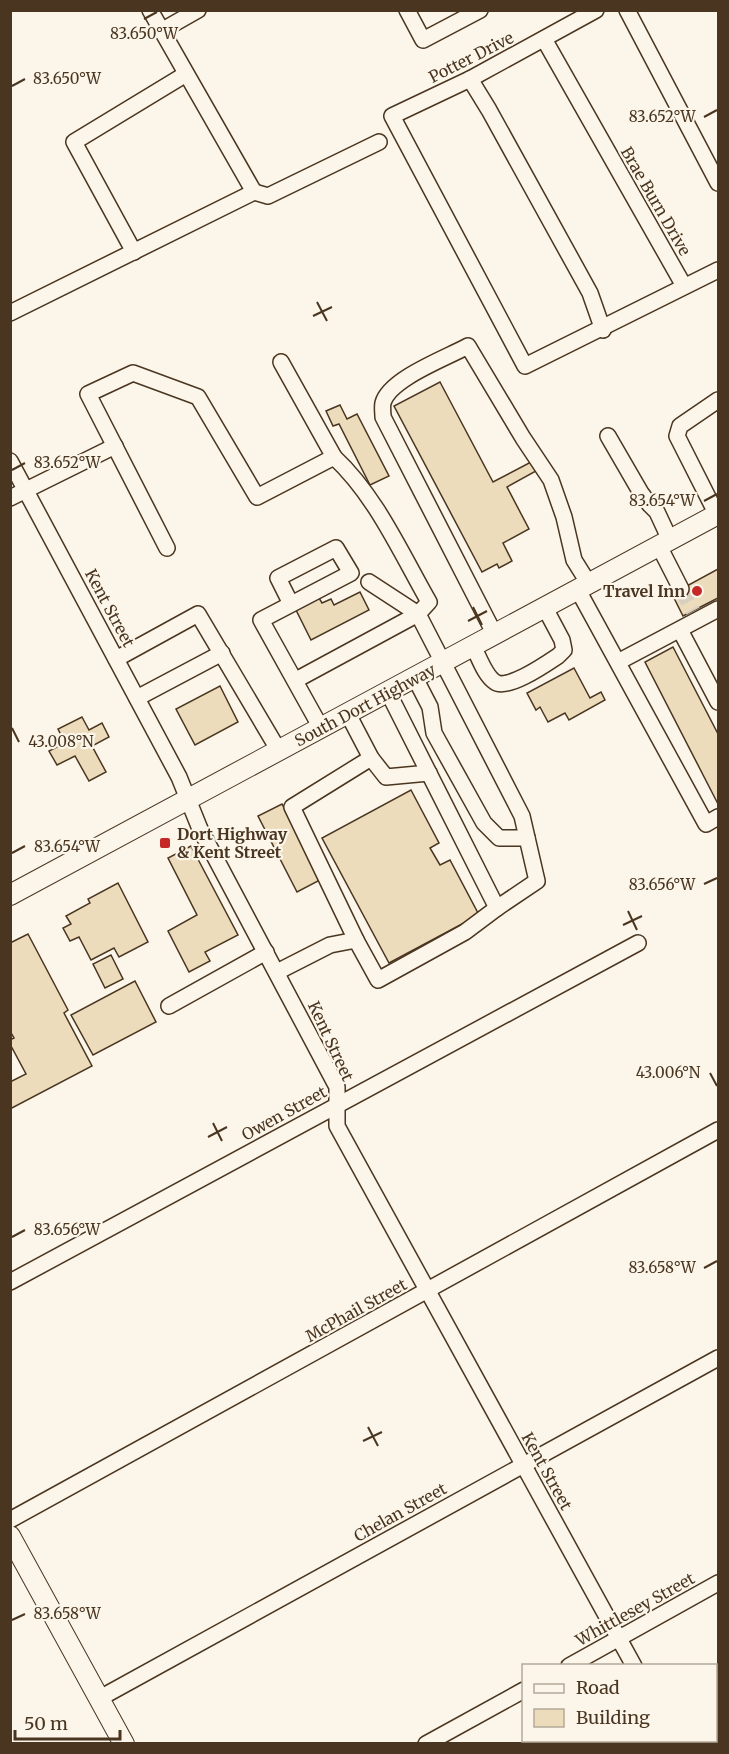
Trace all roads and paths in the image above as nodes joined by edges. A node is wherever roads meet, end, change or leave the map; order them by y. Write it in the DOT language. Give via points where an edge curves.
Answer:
graph roads {
  1 [pos="150,10"];
  2 [pos="198,10"];
  3 [pos="407,10"];
  4 [pos="480,10"];
  5 [pos="596,10"];
  6 [pos="627,10"];
  7 [pos="161,31"];
  8 [pos="544,39"];
  9 [pos="186,74"];
  10 [pos="470,79"];
  11 [pos="379,142"];
  12 [pos="718,183"];
  13 [pos="254,192"];
  14 [pos="134,252"];
  15 [pos="718,270"];
  16 [pos="684,286"];
  17 [pos="10,313"];
  18 [pos="603,330"];
  19 [pos="280,362"];
  20 [pos="718,400"];
  21 [pos="608,436"];
  22 [pos="115,446"];
  23 [pos="334,457"];
  24 [pos="10,461"];
  25 [pos="26,490"];
  26 [pos="10,498"];
  27 [pos="718,515"];
  28 [pos="664,543"];
  29 [pos="167,548"];
  30 [pos="369,582"];
  31 [pos="583,587"];
  32 [pos="681,589"];
  33 [pos="291,604"];
  34 [pos="545,608"];
  35 [pos="718,609"];
  36 [pos="418,614"];
  37 [pos="680,630"];
  38 [pos="495,634"];
  39 [pos="473,646"];
  40 [pos="222,653"];
  41 [pos="116,659"];
  42 [pos="618,662"];
  43 [pos="443,663"];
  44 [pos="415,678"];
  45 [pos="296,680"];
  46 [pos="388,692"];
  47 [pos="136,698"];
  48 [pos="718,702"];
  49 [pos="348,714"];
  50 [pos="321,728"];
  51 [pos="279,751"];
  52 [pos="371,758"];
  53 [pos="429,773"];
  54 [pos="189,799"];
  55 [pos="718,817"];
  56 [pos="527,838"];
  57 [pos="10,895"];
  58 [pos="497,908"];
  59 [pos="356,940"];
  60 [pos="638,943"];
  61 [pos="267,952"];
  62 [pos="277,972"];
  63 [pos="169,1006"];
  64 [pos="336,1106"];
  65 [pos="718,1130"];
  66 [pos="10,1282"];
  67 [pos="427,1291"];
  68 [pos="718,1358"];
  69 [pos="523,1465"];
  70 [pos="10,1520"];
  71 [pos="10,1536"];
  72 [pos="17,1562"];
  73 [pos="718,1583"];
  74 [pos="618,1638"];
  75 [pos="570,1664"];
  76 [pos="633,1664"];
  77 [pos="522,1691"];
  78 [pos="100,1698"];
  79 [pos="122,1743"];
  80 [pos="426,1743"];
  1 -- 7 [label="street"];
  2 -- 7 [label="street"];
  3 -- 4 [label="street" via="423,40"];
  5 -- 8 [label="street, Potter Drive"];
  6 -- 12 [label="street"];
  7 -- 9 [label="street"];
  8 -- 10 [label="street, Potter Drive"];
  8 -- 16 [label="street, Brae Burn Drive"];
  9 -- 13 [label="street"];
  9 -- 14 [label="street" via="74,142"];
  10 -- 18 [label="street" via="590,293"];
  10 -- 18 [label="street, Potter Drive" via="392,116 525,366"];
  11 -- 13 [label="street" via="268,196"];
  13 -- 14 [label="street"];
  14 -- 17 [label="street"];
  15 -- 16 [label="street"];
  16 -- 18 [label="street"];
  19 -- 23 [label="street"];
  20 -- 27 [label="street" via="680,426 677,436"];
  21 -- 28 [label="street" via="645,499 657,512"];
  22 -- 23 [label="street" via="87,394 133,373 198,398 257,497"];
  22 -- 25 [label="street"];
  22 -- 29 [label="street"];
  23 -- 36 [label="street" via="348,470 381,518 429,602"];
  24 -- 25 [label="street, Kent Street"];
  25 -- 26 [label="street"];
  25 -- 41 [label="street, Kent Street"];
  27 -- 28 [label="main road, South Dort Highway"];
  28 -- 31 [label="main road, South Dort Highway"];
  28 -- 32 [label="street"];
  30 -- 36 [label="street"];
  31 -- 34 [label="main road, South Dort Highway"];
  31 -- 38 [label="street" via="551,480 468,346 403,380 388,392 383,417"];
  31 -- 42 [label="street"];
  33 -- 33 [label="street" via="351,573 336,548 278,578"];
  33 -- 45 [label="street" via="261,620"];
  34 -- 38 [label="main road, South Dort Highway"];
  34 -- 39 [label="street" via="564,650 510,684 493,681"];
  35 -- 37 [label="street" via="695,616"];
  36 -- 43 [label="street"];
  36 -- 45 [label="street"];
  37 -- 42 [label="street"];
  37 -- 48 [label="street"];
  38 -- 39 [label="main road, South Dort Highway"];
  39 -- 43 [label="main road, South Dort Highway"];
  40 -- 41 [label="street" via="198,614"];
  40 -- 47 [label="street"];
  40 -- 51 [label="street"];
  41 -- 47 [label="street, Kent Street"];
  42 -- 55 [label="street" via="706,824"];
  43 -- 44 [label="main road, South Dort Highway"];
  43 -- 56 [label="street" via="522,816"];
  44 -- 46 [label="main road, South Dort Highway"];
  44 -- 56 [label="street" via="430,707 434,733 484,823 499,838"];
  45 -- 50 [label="street"];
  46 -- 49 [label="main road, South Dort Highway"];
  46 -- 53 [label="street"];
  47 -- 54 [label="street, Kent Street"];
  49 -- 50 [label="main road, South Dort Highway"];
  49 -- 52 [label="street"];
  50 -- 51 [label="main road, South Dort Highway"];
  51 -- 54 [label="main road, South Dort Highway"];
  52 -- 53 [label="street" via="386,777"];
  52 -- 59 [label="street" via="292,807"];
  53 -- 58 [label="street"];
  54 -- 57 [label="main road, South Dort Highway"];
  54 -- 61 [label="street, Kent Street" via="200,829"];
  56 -- 58 [label="street" via="537,881"];
  58 -- 59 [label="street" via="465,932 378,980"];
  59 -- 62 [label="street" via="330,945"];
  60 -- 64 [label="street, Owen Street"];
  61 -- 62 [label="street, Kent Street"];
  61 -- 63 [label="street"];
  62 -- 64 [label="street, Kent Street" via="337,1087"];
  64 -- 66 [label="street, Owen Street"];
  64 -- 67 [label="street, Kent Street" via="337,1126"];
  65 -- 67 [label="street, McPhail Street"];
  67 -- 69 [label="street, Kent Street"];
  67 -- 70 [label="street, McPhail Street"];
  68 -- 69 [label="street, Chelan Street"];
  69 -- 74 [label="street, Kent Street"];
  69 -- 78 [label="street, Chelan Street"];
  71 -- 72 [label="main road"];
  72 -- 78 [label="main road"];
  73 -- 74 [label="street, Whittlesey Street"];
  74 -- 75 [label="street, Whittlesey Street"];
  74 -- 76 [label="street, Kent Street"];
  77 -- 80 [label="street"];
  78 -- 79 [label="main road"];
}
